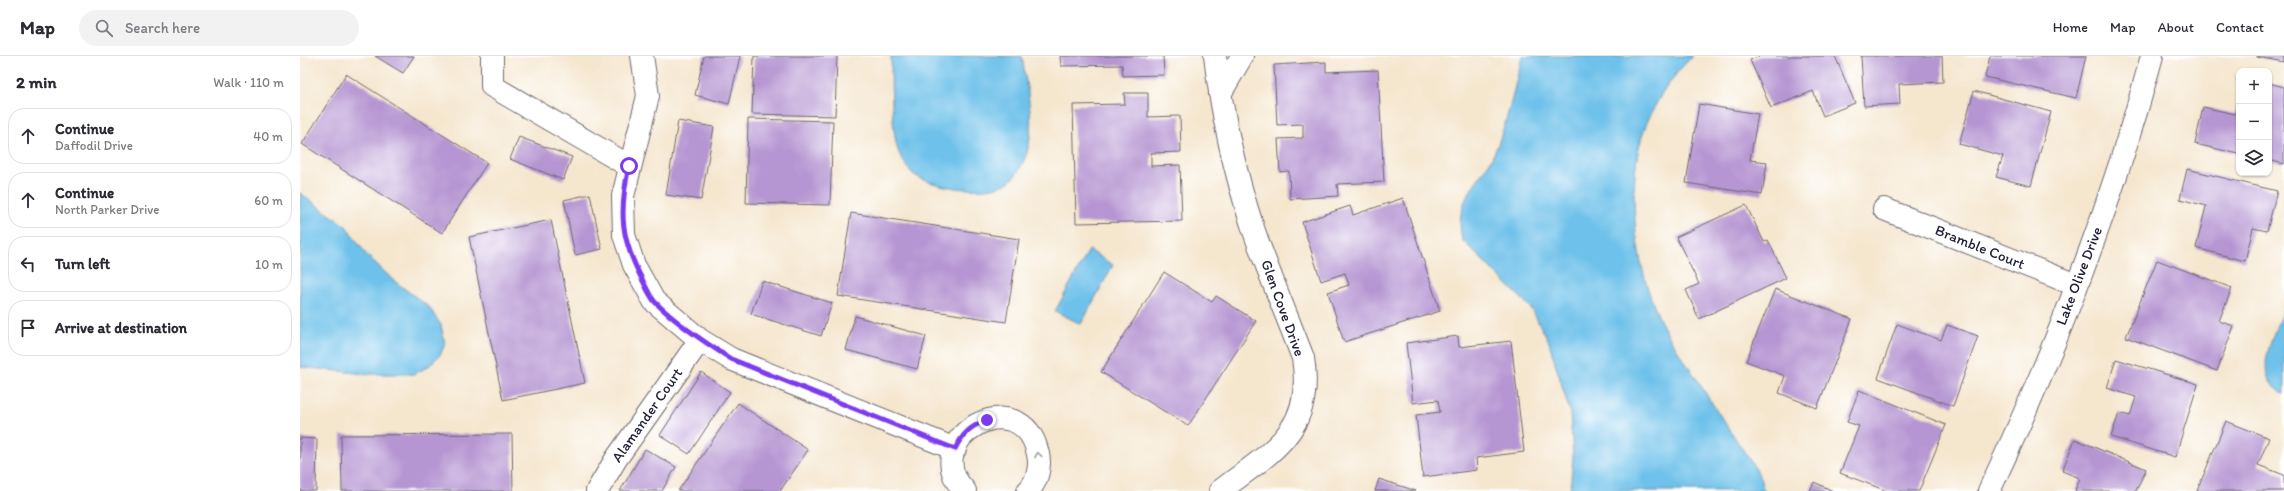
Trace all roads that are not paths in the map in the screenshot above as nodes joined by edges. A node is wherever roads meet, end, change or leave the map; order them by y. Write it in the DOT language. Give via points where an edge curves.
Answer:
graph roads {
  1 [pos="492,56"];
  2 [pos="642,56"];
  3 [pos="1215,56"];
  4 [pos="1242,56"];
  5 [pos="2152,56"];
  6 [pos="1220,94"];
  7 [pos="629,166"];
  8 [pos="1884,209"];
  9 [pos="2076,285"];
  10 [pos="700,340"];
  11 [pos="955,449"];
  12 [pos="1031,490"];
  13 [pos="597,491"];
  14 [pos="965,491"];
  15 [pos="1220,491"];
  16 [pos="1989,491"];
  1 -- 7 [label="street" via="492,86"];
  2 -- 7 [label="street" via="648,96"];
  3 -- 6 [label="street, Glen Cove Drive"];
  4 -- 6 [label="street"];
  5 -- 9 [label="street, Lake Olive Drive" via="2094,239"];
  6 -- 15 [label="street, Glen Cove Drive" via="1228,137 1254,230 1305,369 1304,399 1297,422 1283,442"];
  7 -- 10 [label="street" via="623,196 624,235 634,265 654,301"];
  8 -- 9 [label="street, Bramble Court"];
  9 -- 16 [label="street, Lake Olive Drive" via="2048,357"];
  10 -- 11 [label="street" via="731,359"];
  10 -- 13 [label="street, Alamander Court" via="616,459"];
  12 -- 11 [label="street, one-way" via="1038,474 1036,445 1028,432 1016,423 1002,418 973,425 962,436"];
  11 -- 14 [label="street" via="952,462 955,475"];
}
